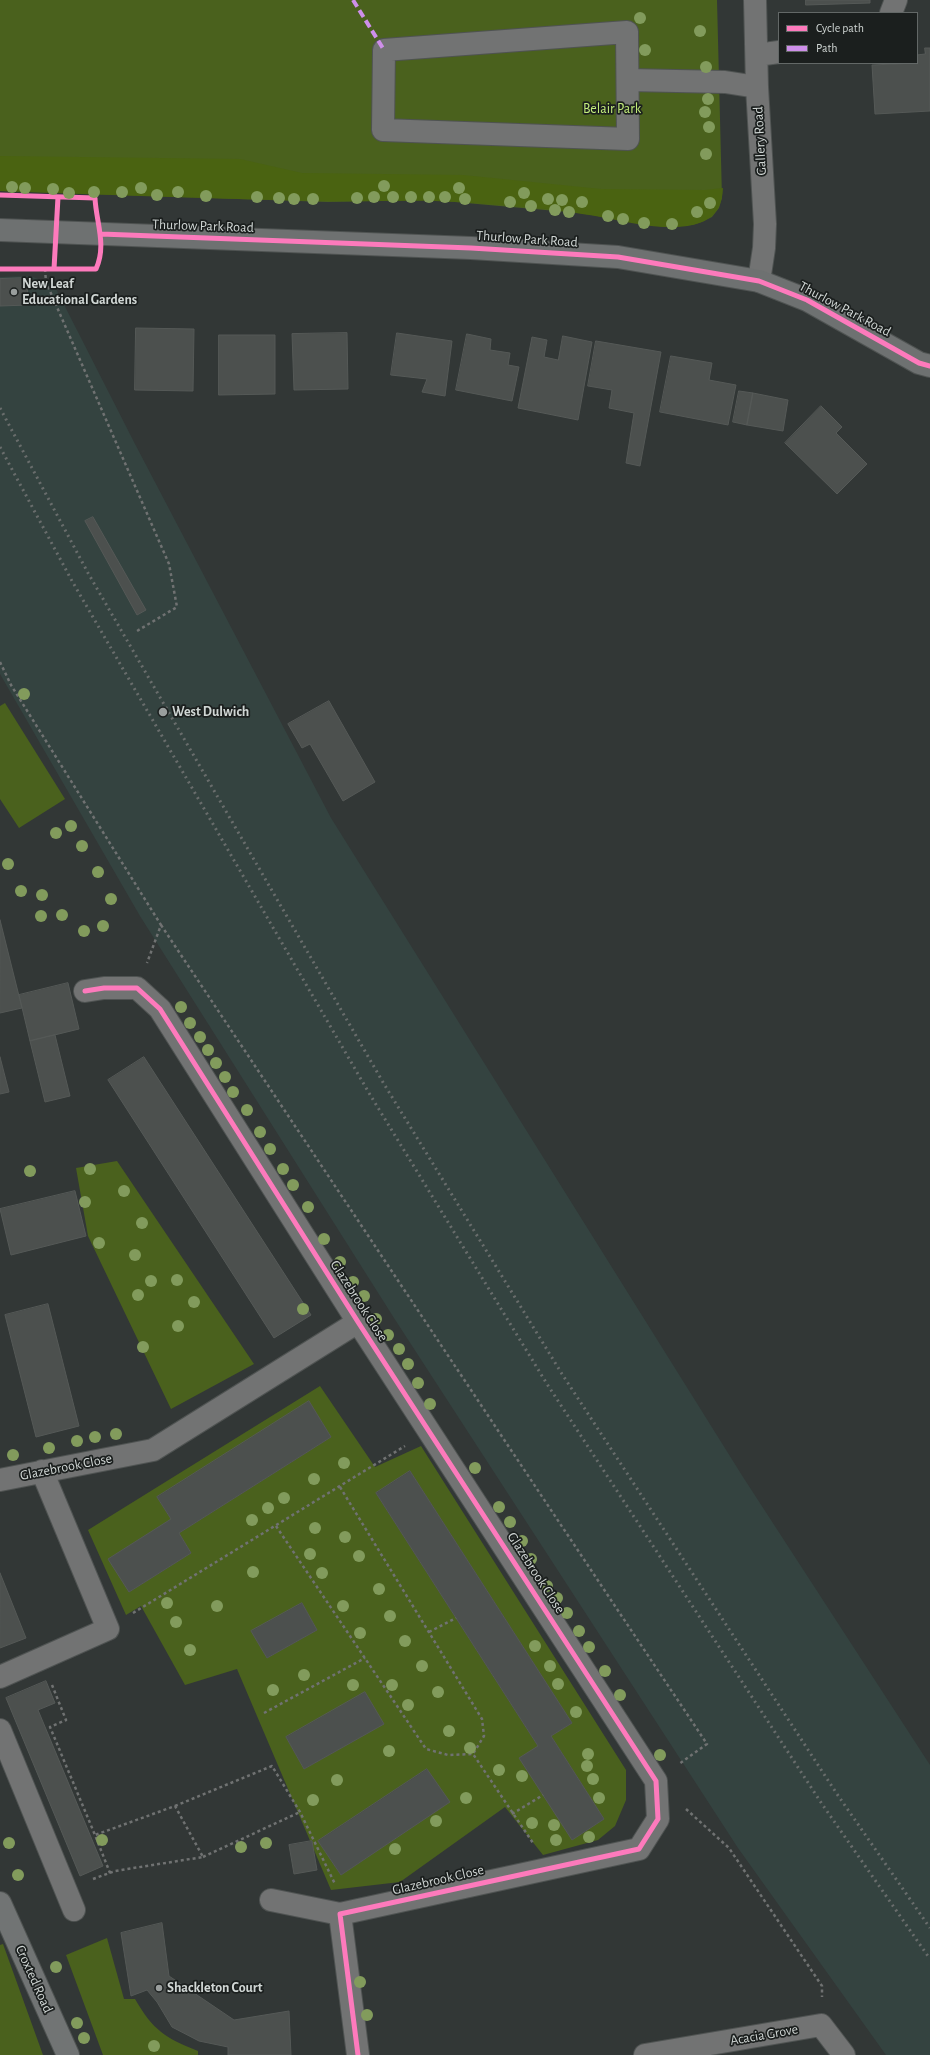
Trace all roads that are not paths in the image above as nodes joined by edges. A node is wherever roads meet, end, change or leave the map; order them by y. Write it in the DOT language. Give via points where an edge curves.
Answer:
graph roads {
  1 [pos="755,0"];
  2 [pos="896,0"];
  3 [pos="891,12"];
  4 [pos="778,52"];
  5 [pos="757,55"];
  6 [pos="628,80"];
  7 [pos="757,88"];
  8 [pos="0,230"];
  9 [pos="759,281"];
  10 [pos="930,366"];
  11 [pos="85,991"];
  12 [pos="358,1322"];
  13 [pos="42,1471"];
  14 [pos="0,1480"];
  15 [pos="0,1677"];
  16 [pos="0,1730"];
  17 [pos="271,1900"];
  18 [pos="0,1903"];
  19 [pos="74,1910"];
  20 [pos="340,1914"];
  21 [pos="68,2055"];
  22 [pos="358,2055"];
  23 [pos="646,2055"];
  24 [pos="844,2055"];
  1 -- 5 [label="street, Gallery Road"];
  2 -- 3 [label="street"];
  4 -- 5 [label="street"];
  5 -- 7 [label="street, Gallery Road"];
  6 -- 6 [label="street" via="628,139 383,130 384,50 627,32"];
  6 -- 7 [label="street" via="725,82"];
  7 -- 9 [label="street, Gallery Road" via="765,224"];
  8 -- 9 [label="highway, Thurlow Park Road" via="471,248 618,257"];
  9 -- 10 [label="highway, Thurlow Park Road" via="807,300 919,363"];
  11 -- 12 [label="street, Glazebrook Close" via="137,988 160,1009"];
  12 -- 13 [label="street, Glazebrook Close" via="153,1450"];
  12 -- 20 [label="street, Glazebrook Close" via="656,1781 658,1819 639,1849"];
  13 -- 14 [label="street, Glazebrook Close"];
  13 -- 15 [label="street" via="108,1629"];
  16 -- 19 [label="street"];
  17 -- 20 [label="street"];
  18 -- 21 [label="main road, Croxted Road"];
  20 -- 22 [label="street"];
  23 -- 24 [label="street, Acacia Grove" via="821,2025"];
}
